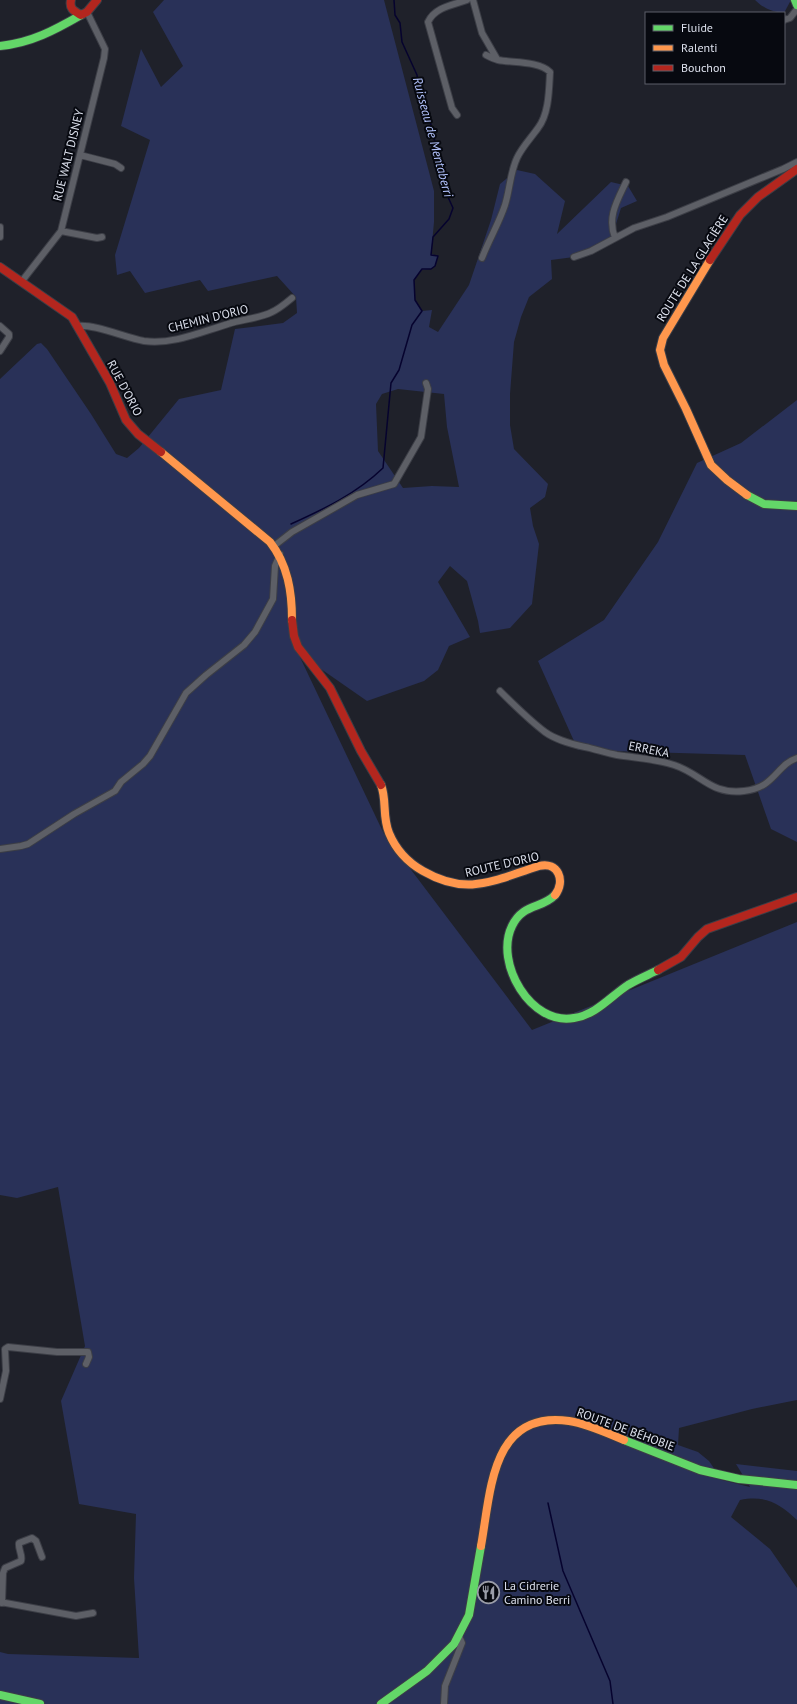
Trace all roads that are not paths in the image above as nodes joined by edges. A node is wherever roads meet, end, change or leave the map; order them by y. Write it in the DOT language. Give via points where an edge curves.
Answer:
graph roads {
  1 [pos="98,0"];
  2 [pos="467,0"];
  3 [pos="473,0"];
  4 [pos="795,0"];
  5 [pos="71,4"];
  6 [pos="797,5"];
  7 [pos="797,9"];
  8 [pos="86,10"];
  9 [pos="785,20"];
  10 [pos="62,27"];
  11 [pos="0,46"];
  12 [pos="486,55"];
  13 [pos="497,59"];
  14 [pos="457,115"];
  15 [pos="80,155"];
  16 [pos="797,162"];
  17 [pos="121,168"];
  18 [pos="797,169"];
  19 [pos="626,182"];
  20 [pos="0,227"];
  21 [pos="61,231"];
  22 [pos="0,237"];
  23 [pos="102,237"];
  24 [pos="615,238"];
  25 [pos="574,257"];
  26 [pos="482,258"];
  27 [pos="0,267"];
  28 [pos="22,281"];
  29 [pos="292,298"];
  30 [pos="0,326"];
  31 [pos="78,326"];
  32 [pos="0,351"];
  33 [pos="426,383"];
  34 [pos="797,506"];
  35 [pos="274,546"];
  36 [pos="280,554"];
  37 [pos="500,691"];
  38 [pos="797,758"];
  39 [pos="0,849"];
  40 [pos="797,897"];
  41 [pos="86,1364"];
  42 [pos="0,1399"];
  43 [pos="797,1485"];
  44 [pos="42,1557"];
  45 [pos="1,1602"];
  46 [pos="93,1613"];
  47 [pos="459,1636"];
  48 [pos="0,1695"];
  49 [pos="40,1704"];
  50 [pos="374,1704"];
  51 [pos="380,1704"];
  52 [pos="444,1704"];
  1 -- 8 [label="street"];
  2 -- 14 [label="street" via="438,10 428,22 452,108"];
  3 -- 13 [label="street" via="482,33"];
  4 -- 6 [label="street"];
  5 -- 8 [label="street" via="75,13"];
  5 -- 10 [label="street"];
  7 -- 9 [label="street" via="790,18"];
  8 -- 10 [label="street"];
  8 -- 15 [label="street, RUE WALT DISNEY" via="106,49"];
  10 -- 11 [label="street" via="38,38"];
  12 -- 13 [label="street"];
  13 -- 26 [label="street" via="526,63 550,72 543,118 539,128 517,157 509,192"];
  15 -- 17 [label="street"];
  15 -- 21 [label="street, RUE WALT DISNEY"];
  16 -- 24 [label="street"];
  18 -- 34 [label="street, ROUTE DE LA GLACIÈRE" via="758,197 740,215 700,275 663,338 660,350 664,365 711,465 744,494 764,504"];
  19 -- 24 [label="street" via="613,208 611,223"];
  20 -- 22 [label="street"];
  21 -- 23 [label="street"];
  21 -- 28 [label="street, RUE WALT DISNEY"];
  24 -- 25 [label="street"];
  27 -- 28 [label="street, RUE D'ORIO"];
  28 -- 31 [label="street, RUE D'ORIO" via="66,312"];
  29 -- 31 [label="street, CHEMIN D'ORIO" via="273,312 166,341 140,340"];
  30 -- 32 [label="street" via="9,337"];
  31 -- 35 [label="street, RUE D'ORIO" via="110,383 126,420 138,434"];
  33 -- 35 [label="street" via="428,389 421,437 394,484 357,495 292,532"];
  35 -- 36 [label="street, ROUTE D'ORIO"];
  36 -- 39 [label="street" via="275,566 273,599 254,632 244,645 186,693 143,764 121,782 115,791 28,844"];
  36 -- 40 [label="street, ROUTE D'ORIO" via="290,585 295,639 329,687 380,782 384,792 385,823 398,851 411,864 458,885 479,883 545,865 556,868 559,873 560,884 557,893 543,903 523,910 512,927 506,945 517,985 539,1009 561,1019 584,1015 599,1008 629,985 680,958 704,932"];
  37 -- 38 [label="street, ERREKA" via="545,732 556,738 676,766 719,790 754,789 765,784"];
  41 -- 42 [label="street" via="88,1352 8,1347"];
  43 -- 47 [label="street, ROUTE DE BÉHOBIE" via="739,1479 700,1470 570,1421 544,1420 524,1427 509,1440 494,1471 469,1615"];
  44 -- 45 [label="street" via="36,1541 32,1538 19,1543 21,1561 5,1568 2,1573"];
  45 -- 46 [label="street" via="76,1616"];
  47 -- 50 [label="street, ROUTE DE BÉHOBIE" via="424,1667"];
  47 -- 51 [label="street, ROUTE DE BÉHOBIE" via="427,1670"];
  47 -- 52 [label="street" via="462,1643 445,1686"];
  48 -- 49 [label="street"];
}
